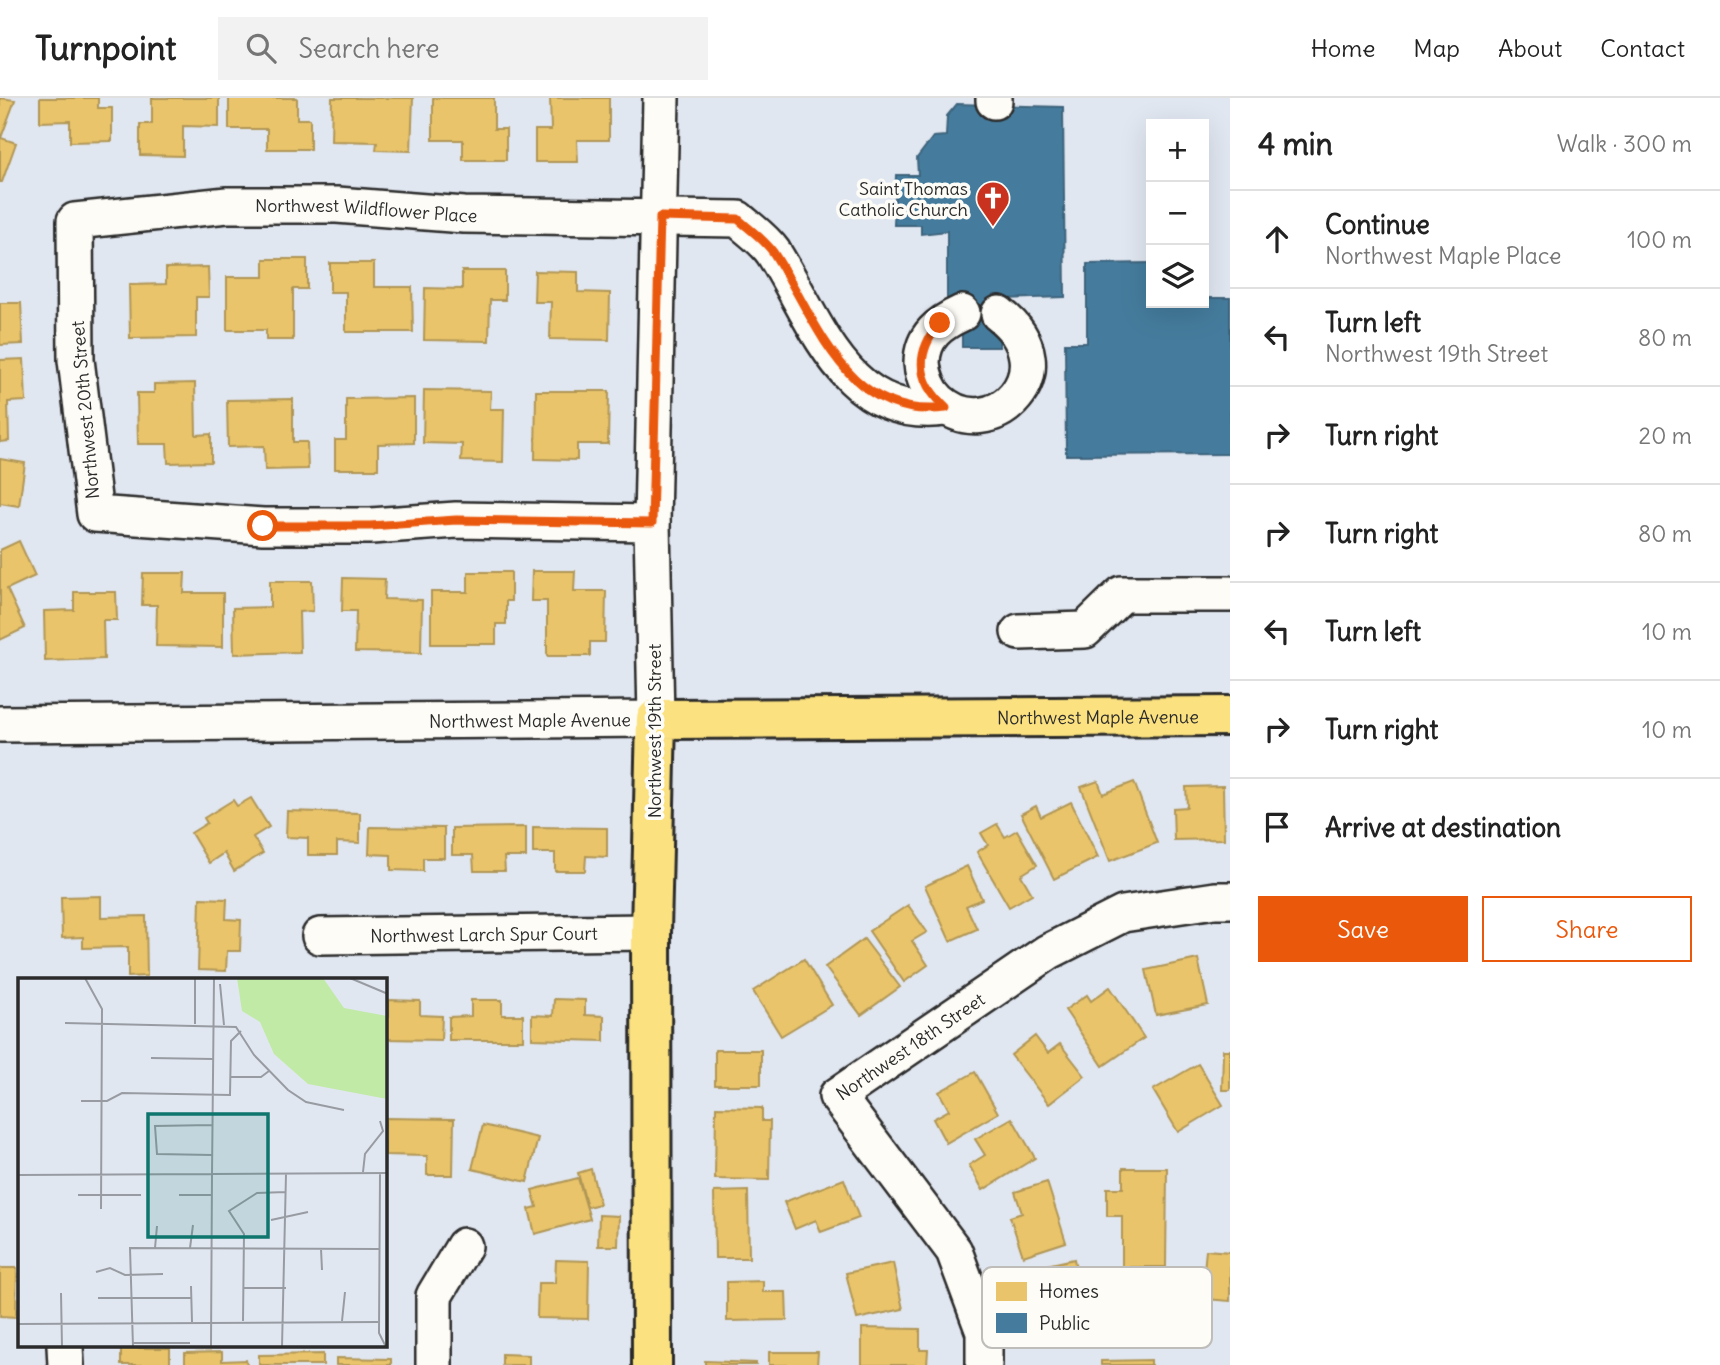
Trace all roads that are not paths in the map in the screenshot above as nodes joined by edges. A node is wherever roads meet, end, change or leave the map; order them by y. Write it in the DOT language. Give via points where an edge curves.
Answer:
graph roads {
  1 [pos="661,98"];
  2 [pos="660,217"];
  3 [pos="75,221"];
  4 [pos="962,313"];
  5 [pos="999,314"];
  6 [pos="946,408"];
  7 [pos="652,523"];
  8 [pos="1230,594"];
  9 [pos="1019,632"];
  10 [pos="1230,716"];
  11 [pos="656,719"];
  12 [pos="0,724"];
  13 [pos="1230,900"];
  14 [pos="651,932"];
  15 [pos="320,936"];
  16 [pos="464,1246"];
  17 [pos="982,1327"];
  18 [pos="434,1365"];
  19 [pos="652,1365"];
  1 -- 2 [label="street, Northwest 19th Street"];
  2 -- 3 [label="street, Northwest Wildflower Place" via="227,205"];
  2 -- 6 [label="street, Northwest Wildflower Place" via="738,219 771,249 833,357 861,385 889,402 928,410"];
  2 -- 7 [label="street, Northwest 19th Street"];
  3 -- 7 [label="street, Northwest 20th Street" via="76,360 94,514 263,526 456,520"];
  4 -- 6 [label="street" via="940,323 922,354 923,373 933,396"];
  5 -- 6 [label="street, Northwest Wildflower Place" via="1023,340 1028,357 1027,375 1016,397 982,416"];
  7 -- 11 [label="street, Northwest 19th Street"];
  8 -- 9 [label="street" via="1122,594 1085,630"];
  10 -- 11 [label="main road, Northwest Maple Avenue"];
  11 -- 12 [label="street, Northwest Maple Avenue"];
  11 -- 14 [label="main road, Northwest 19th Street"];
  13 -- 17 [label="street, Northwest 18th Street" via="1123,914 1048,952 837,1096 954,1251"];
  14 -- 15 [label="street, Northwest Larch Spur Court"];
  14 -- 19 [label="main road, Northwest 19th Street"];
  16 -- 18 [label="street" via="434,1296"];
}
